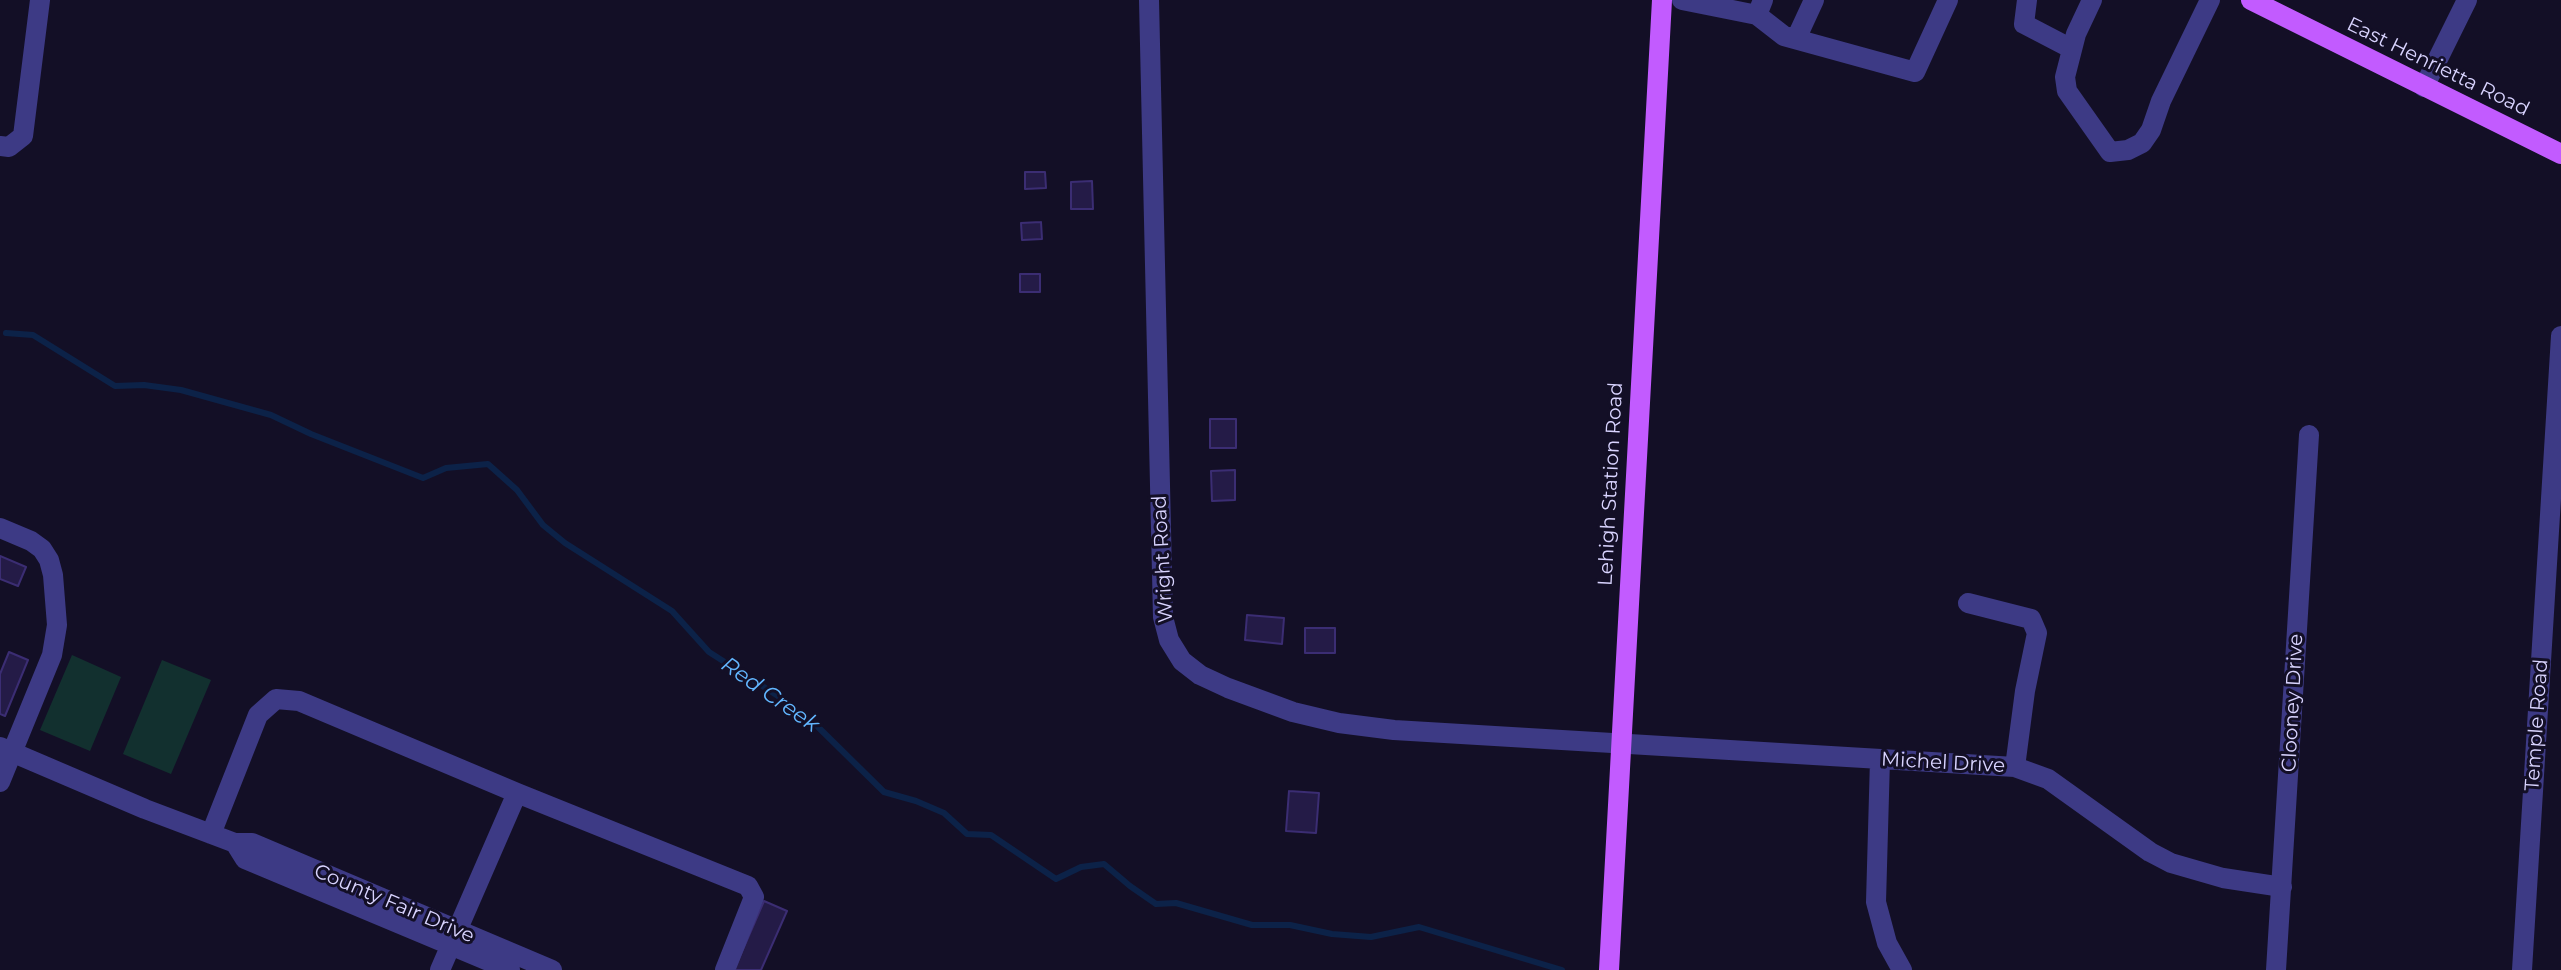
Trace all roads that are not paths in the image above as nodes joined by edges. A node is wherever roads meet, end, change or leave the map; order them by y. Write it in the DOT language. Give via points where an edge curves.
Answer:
graph roads {
  1 [pos="40,0"];
  2 [pos="1149,0"];
  3 [pos="1662,0"];
  4 [pos="1682,0"];
  5 [pos="1814,0"];
  6 [pos="1948,0"];
  7 [pos="2027,0"];
  8 [pos="2092,0"];
  9 [pos="2210,0"];
  10 [pos="2251,0"];
  11 [pos="2467,0"];
  12 [pos="1760,8"];
  13 [pos="1796,39"];
  14 [pos="2072,49"];
  15 [pos="2424,87"];
  16 [pos="0,146"];
  17 [pos="2561,154"];
  18 [pos="2561,336"];
  19 [pos="2309,435"];
  20 [pos="0,528"];
  21 [pos="1968,603"];
  22 [pos="1621,744"];
  23 [pos="6,749"];
  24 [pos="1880,759"];
  25 [pos="2015,767"];
  26 [pos="0,782"];
  27 [pos="517,793"];
  28 [pos="211,834"];
  29 [pos="2282,887"];
  30 [pos="454,938"];
  31 [pos="440,970"];
  32 [pos="510,970"];
  33 [pos="552,970"];
  34 [pos="725,970"];
  35 [pos="1609,970"];
  36 [pos="1902,970"];
  37 [pos="2276,970"];
  38 [pos="2522,970"];
  1 -- 16 [label="street" via="23,136 9,147"];
  2 -- 22 [label="street, Wright Road" via="1163,617 1182,661 1228,688 1339,723"];
  3 -- 22 [label="main road, Lehigh Station Road"];
  4 -- 12 [label="street"];
  5 -- 13 [label="street"];
  6 -- 13 [label="street" via="1915,72"];
  7 -- 14 [label="street" via="2024,24"];
  8 -- 14 [label="street"];
  9 -- 14 [label="street" via="2151,130 2128,150 2110,152 2067,91"];
  10 -- 15 [label="main road, East Henrietta Road"];
  11 -- 15 [label="street"];
  12 -- 13 [label="street" via="1784,36"];
  15 -- 17 [label="main road, East Henrietta Road"];
  18 -- 38 [label="street, Temple Road"];
  19 -- 29 [label="street, Clooney Drive"];
  20 -- 23 [label="street" via="42,549 53,575 57,609 52,655"];
  21 -- 25 [label="street" via="2031,619 2037,633"];
  22 -- 24 [label="street, Michel Drive"];
  22 -- 35 [label="main road, Lehigh Station Road"];
  23 -- 26 [label="street"];
  23 -- 28 [label="street, County Fair Drive"];
  24 -- 25 [label="street, Michel Drive"];
  24 -- 36 [label="street" via="1876,902 1887,943"];
  25 -- 29 [label="street, Michel Drive" via="2048,779 2171,863"];
  27 -- 28 [label="street" via="299,701 276,699 258,715"];
  27 -- 30 [label="street"];
  27 -- 34 [label="street" via="748,886 754,897"];
  28 -- 30 [label="street, County Fair Drive" via="235,843 245,859"];
  29 -- 37 [label="street, Clooney Drive"];
  30 -- 31 [label="street"];
  30 -- 32 [label="street, County Fair Drive"];
  30 -- 33 [label="street, County Fair Drive"];
}
